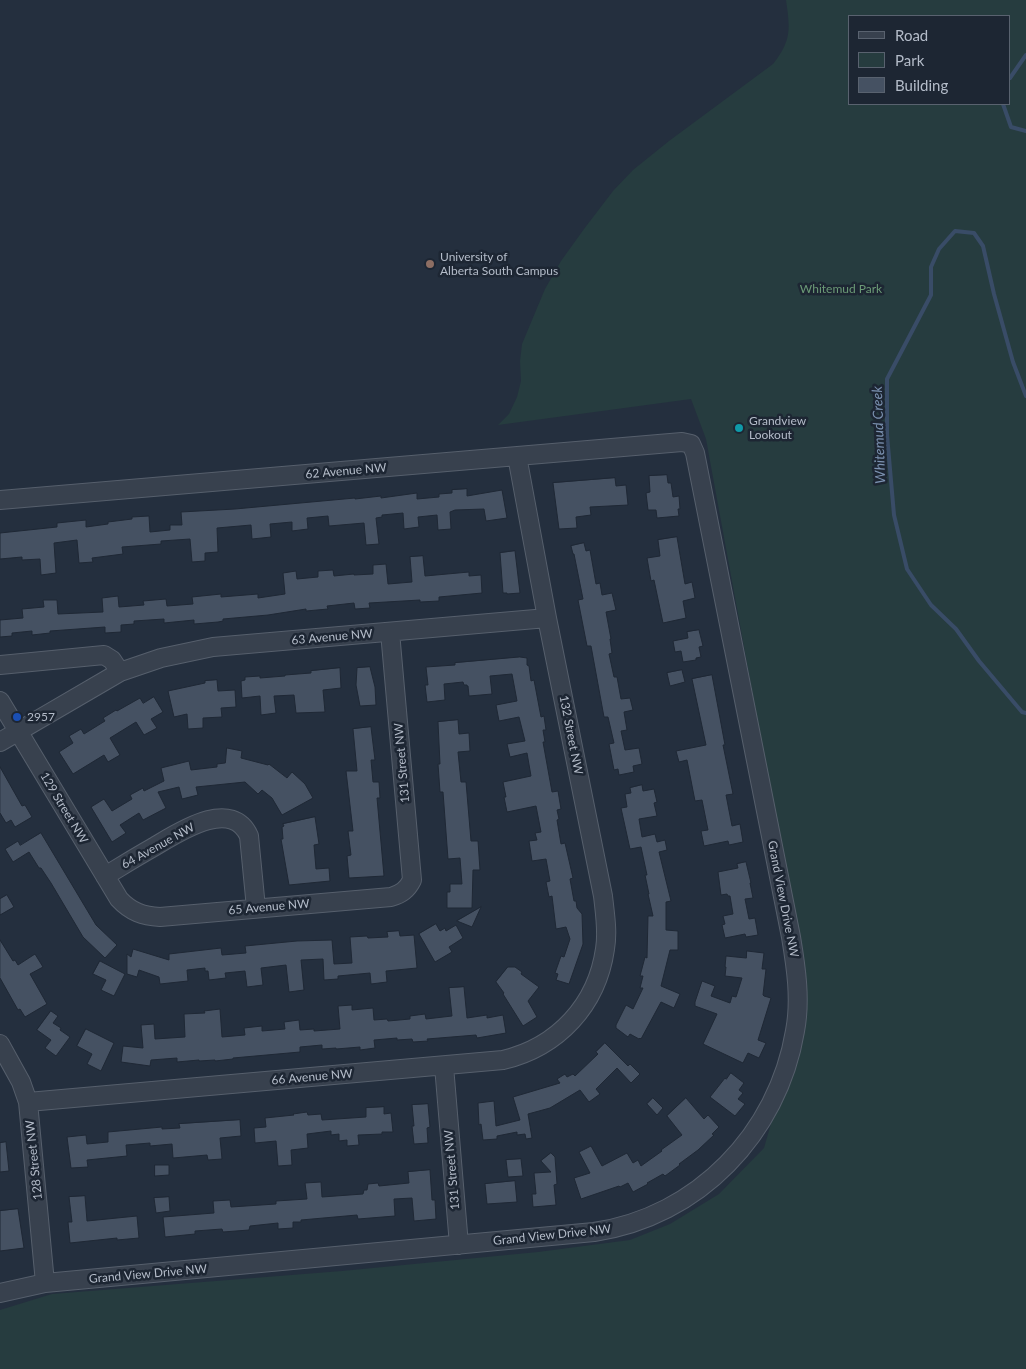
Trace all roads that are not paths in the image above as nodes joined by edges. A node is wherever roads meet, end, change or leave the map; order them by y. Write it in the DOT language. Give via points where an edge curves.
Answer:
graph roads {
  1 [pos="691,444"];
  2 [pos="517,456"];
  3 [pos="0,500"];
  4 [pos="547,618"];
  5 [pos="390,632"];
  6 [pos="0,665"];
  7 [pos="120,672"];
  8 [pos="0,701"];
  9 [pos="18,731"];
  10 [pos="0,742"];
  11 [pos="105,876"];
  12 [pos="405,891"];
  13 [pos="256,908"];
  14 [pos="133,911"];
  15 [pos="580,1011"];
  16 [pos="0,1044"];
  17 [pos="444,1066"];
  18 [pos="28,1102"];
  19 [pos="459,1245"];
  20 [pos="45,1283"];
  21 [pos="0,1293"];
  1 -- 2 [label="street, 62 Avenue NW" via="682,442"];
  1 -- 19 [label="street, Grand View Drive NW" via="792,946 798,1008 791,1052 767,1114 752,1136 708,1182 662,1211 608,1230"];
  2 -- 3 [label="street, 62 Avenue NW"];
  2 -- 4 [label="street, 132 Street NW"];
  4 -- 5 [label="street, 63 Avenue NW"];
  4 -- 15 [label="street, 132 Street NW" via="606,925 606,948 600,972"];
  5 -- 7 [label="street, 63 Avenue NW" via="213,647 161,658"];
  5 -- 12 [label="street, 131 Street NW" via="412,880"];
  6 -- 7 [label="street" via="104,656 112,660"];
  7 -- 9 [label="street, 63 Avenue NW"];
  8 -- 9 [label="street, 129 Street NW"];
  9 -- 10 [label="street, 63 Avenue NW"];
  9 -- 11 [label="street, 129 Street NW"];
  11 -- 13 [label="street, 64 Avenue NW" via="189,826 214,819 232,819 246,828 251,843"];
  11 -- 14 [label="street, 129 Street NW" via="119,899"];
  12 -- 13 [label="street, 65 Avenue NW" via="391,897"];
  13 -- 14 [label="street, 65 Avenue NW" via="160,917"];
  15 -- 17 [label="street, 66 Avenue NW" via="552,1039 519,1056"];
  16 -- 18 [label="street, 128 Street NW" via="22,1082"];
  17 -- 18 [label="street, 66 Avenue NW"];
  17 -- 19 [label="street, 131 Street NW"];
  18 -- 20 [label="street, 128 Street NW"];
  19 -- 20 [label="street, Grand View Drive NW"];
  20 -- 21 [label="street, Grand View Drive NW"];
}
